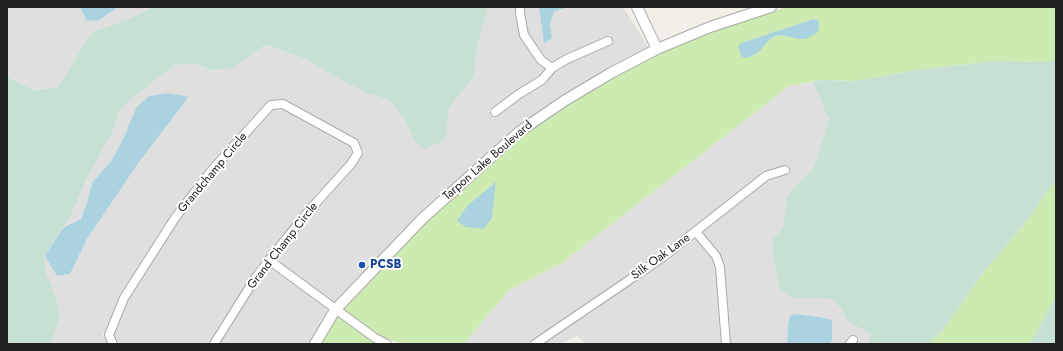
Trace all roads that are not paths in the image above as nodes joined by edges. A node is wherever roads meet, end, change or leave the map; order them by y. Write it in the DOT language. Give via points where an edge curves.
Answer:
graph roads {
  1 [pos="520,7"];
  2 [pos="637,7"];
  3 [pos="771,7"];
  4 [pos="608,41"];
  5 [pos="657,49"];
  6 [pos="552,68"];
  7 [pos="495,112"];
  8 [pos="358,153"];
  9 [pos="785,170"];
  10 [pos="696,232"];
  11 [pos="269,260"];
  12 [pos="335,310"];
  13 [pos="113,344"];
  14 [pos="214,344"];
  15 [pos="315,344"];
  16 [pos="387,344"];
  17 [pos="535,344"];
  18 [pos="726,344"];
  1 -- 6 [label="street" via="524,35 541,60"];
  2 -- 5 [label="street"];
  3 -- 5 [label="street, Tarpon Lake Boulevard" via="710,27"];
  4 -- 6 [label="street"];
  5 -- 12 [label="street, Tarpon Lake Boulevard" via="564,101 519,132 422,219"];
  6 -- 7 [label="street" via="542,80"];
  8 -- 11 [label="street, Grand Champ Circle"];
  8 -- 13 [label="street, Grandchamp Circle" via="354,143 290,107 283,104 271,105 211,170 174,218 124,298 108,335"];
  9 -- 10 [label="street, Silk Oak Lane" via="766,176"];
  10 -- 17 [label="street, Silk Oak Lane" via="664,257"];
  10 -- 18 [label="street" via="716,256 720,267"];
  11 -- 12 [label="street"];
  11 -- 14 [label="street, Grand Champ Circle"];
  12 -- 15 [label="street, Tarpon Lake Boulevard"];
  12 -- 16 [label="street"];
}
